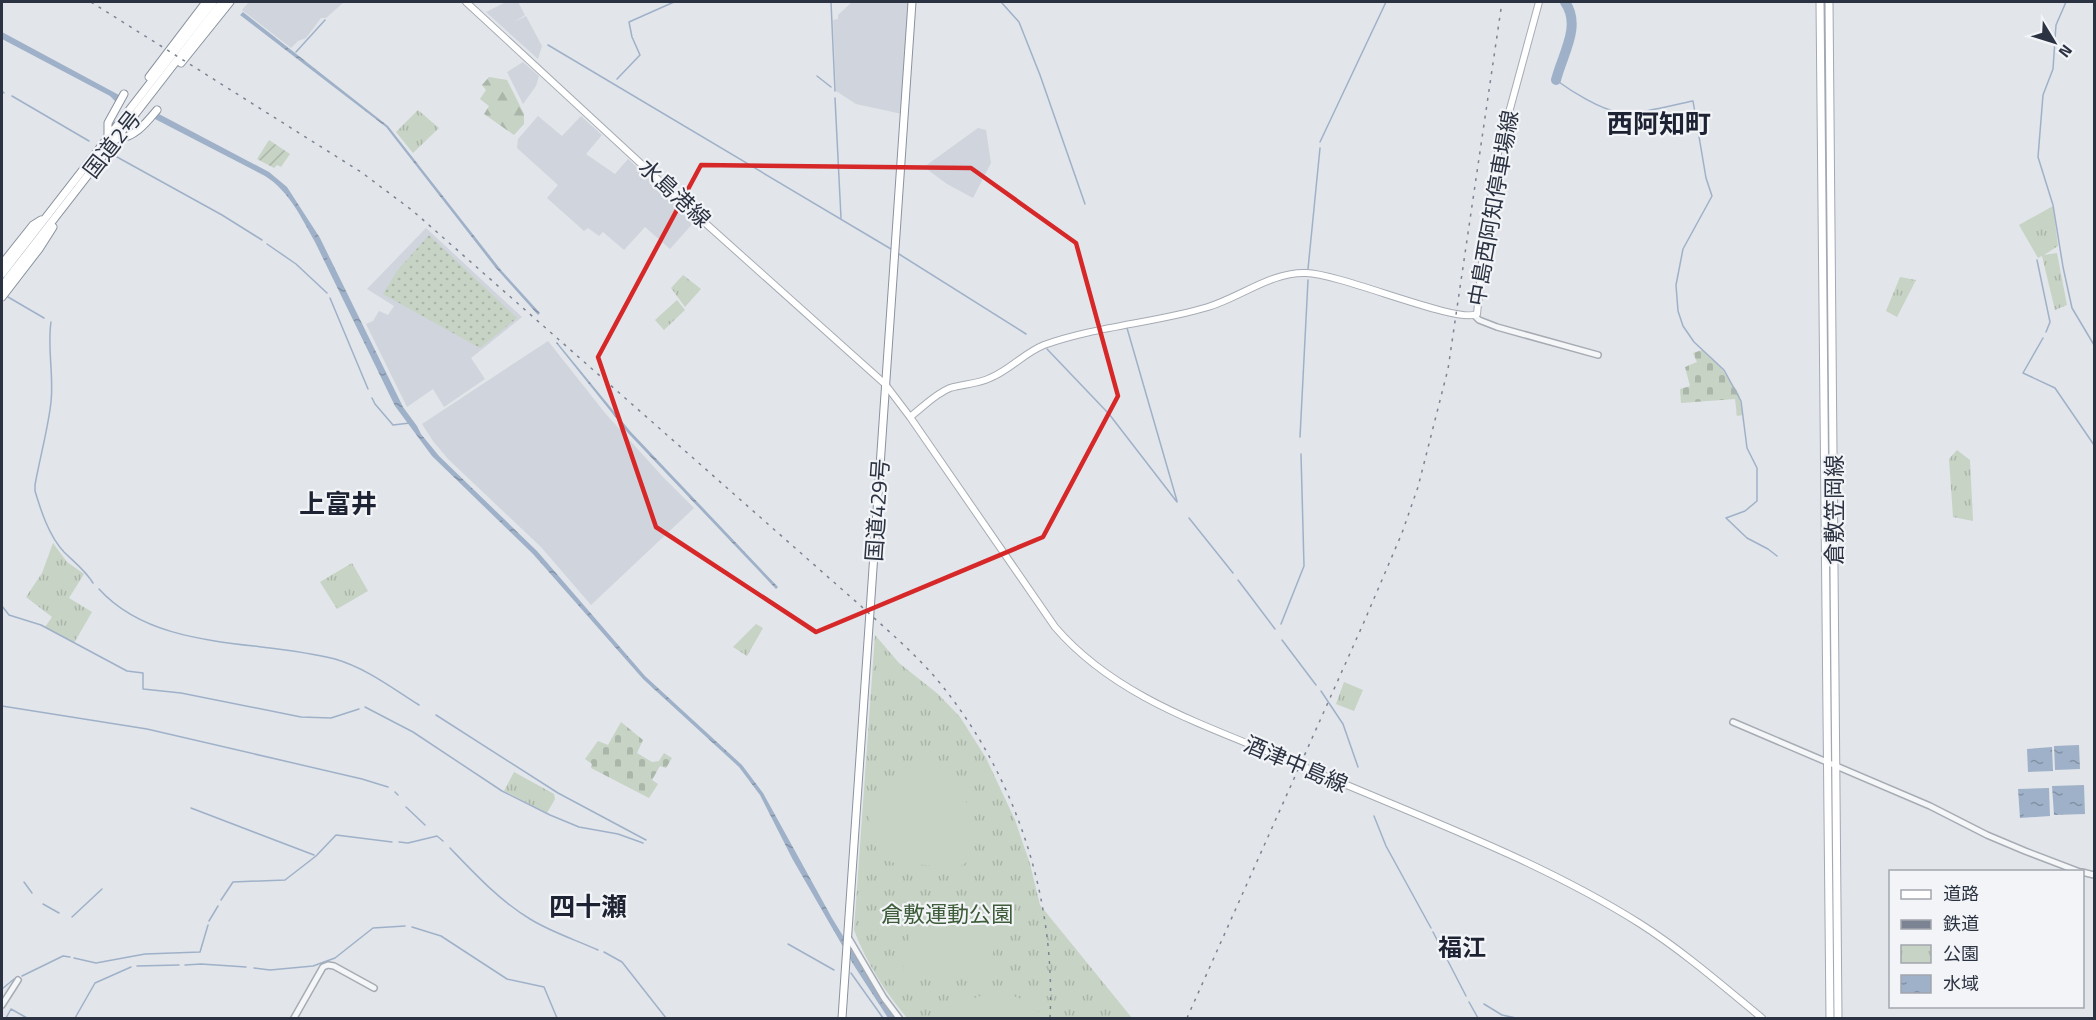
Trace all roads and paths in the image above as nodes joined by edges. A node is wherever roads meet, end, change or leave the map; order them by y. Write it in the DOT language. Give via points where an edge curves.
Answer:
graph roads {
  1 [pos="206,2"];
  2 [pos="213,2"];
  3 [pos="222,2"];
  4 [pos="230,2"];
  5 [pos="466,2"];
  6 [pos="912,2"];
  7 [pos="1539,2"];
  8 [pos="1820,2"];
  9 [pos="1829,2"];
  10 [pos="193,34"];
  11 [pos="157,87"];
  12 [pos="124,94"];
  13 [pos="157,110"];
  14 [pos="122,117"];
  15 [pos="108,135"];
  16 [pos="116,138"];
  17 [pos="76,192"];
  18 [pos="45,217"];
  19 [pos="2,264"];
  20 [pos="2,274"];
  21 [pos="2,286"];
  22 [pos="2,297"];
  23 [pos="1474,316"];
  24 [pos="1598,355"];
  25 [pos="885,384"];
  26 [pos="910,417"];
  27 [pos="1732,722"];
  28 [pos="1827,761"];
  29 [pos="1837,765"];
  30 [pos="2076,870"];
  31 [pos="847,936"];
  32 [pos="18,980"];
  33 [pos="374,988"];
  34 [pos="2,1005"];
  35 [pos="294,1018"];
  36 [pos="842,1018"];
  37 [pos="899,1018"];
  38 [pos="1762,1018"];
  39 [pos="1830,1018"];
  40 [pos="1838,1018"];
  1 -- 14 [label="main road"];
  2 -- 10 [label="main road, 国道2号"];
  3 -- 10 [label="main road, 国道2号"];
  4 -- 11 [label="main road" via="174,72"];
  5 -- 25 [label="main road, 水島港線"];
  6 -- 25 [label="main road, 国道429号"];
  7 -- 23 [label="main road, 中島西阿知停車場線" via="1498,153 1479,310"];
  8 -- 28 [label="main road, 倉敷笠岡線"];
  9 -- 29 [label="main road, 倉敷笠岡線"];
  10 -- 11 [label="main road, 国道2号"];
  10 -- 14 [label="main road, 国道2号"];
  11 -- 16 [label="main road, 国道2号"];
  12 -- 15 [label="main road" via="108,123"];
  13 -- 16 [label="main road" via="131,135"];
  14 -- 15 [label="main road, 国道2号"];
  15 -- 18 [label="main road, 国道2号"];
  16 -- 17 [label="main road, 国道2号"];
  17 -- 21 [label="main road, 国道2号"];
  17 -- 22 [label="main road"];
  18 -- 19 [label="main road" via="33,225"];
  18 -- 20 [label="main road, 国道2号"];
  23 -- 24 [label="street" via="1497,327"];
  23 -- 26 [label="main road, 中島西阿知停車場線" via="1439,310 1326,275 1291,274 1208,307 1044,345 988,379 938,394"];
  25 -- 26 [label="main road"];
  25 -- 31 [label="main road, 国道429号"];
  26 -- 38 [label="main road, 酒津中島線, bridge" via="1054,627 1125,686 1151,702 1541,869 1597,898 1665,940"];
  27 -- 28 [label="street"];
  28 -- 29 [label="street"];
  28 -- 39 [label="main road, 倉敷笠岡線"];
  29 -- 30 [label="street" via="1987,835"];
  29 -- 40 [label="main road, 倉敷笠岡線"];
  31 -- 36 [label="main road, 国道429号"];
  31 -- 37 [label="street"];
  32 -- 34 [label="street"];
  33 -- 35 [label="street" via="328,964"];
}
